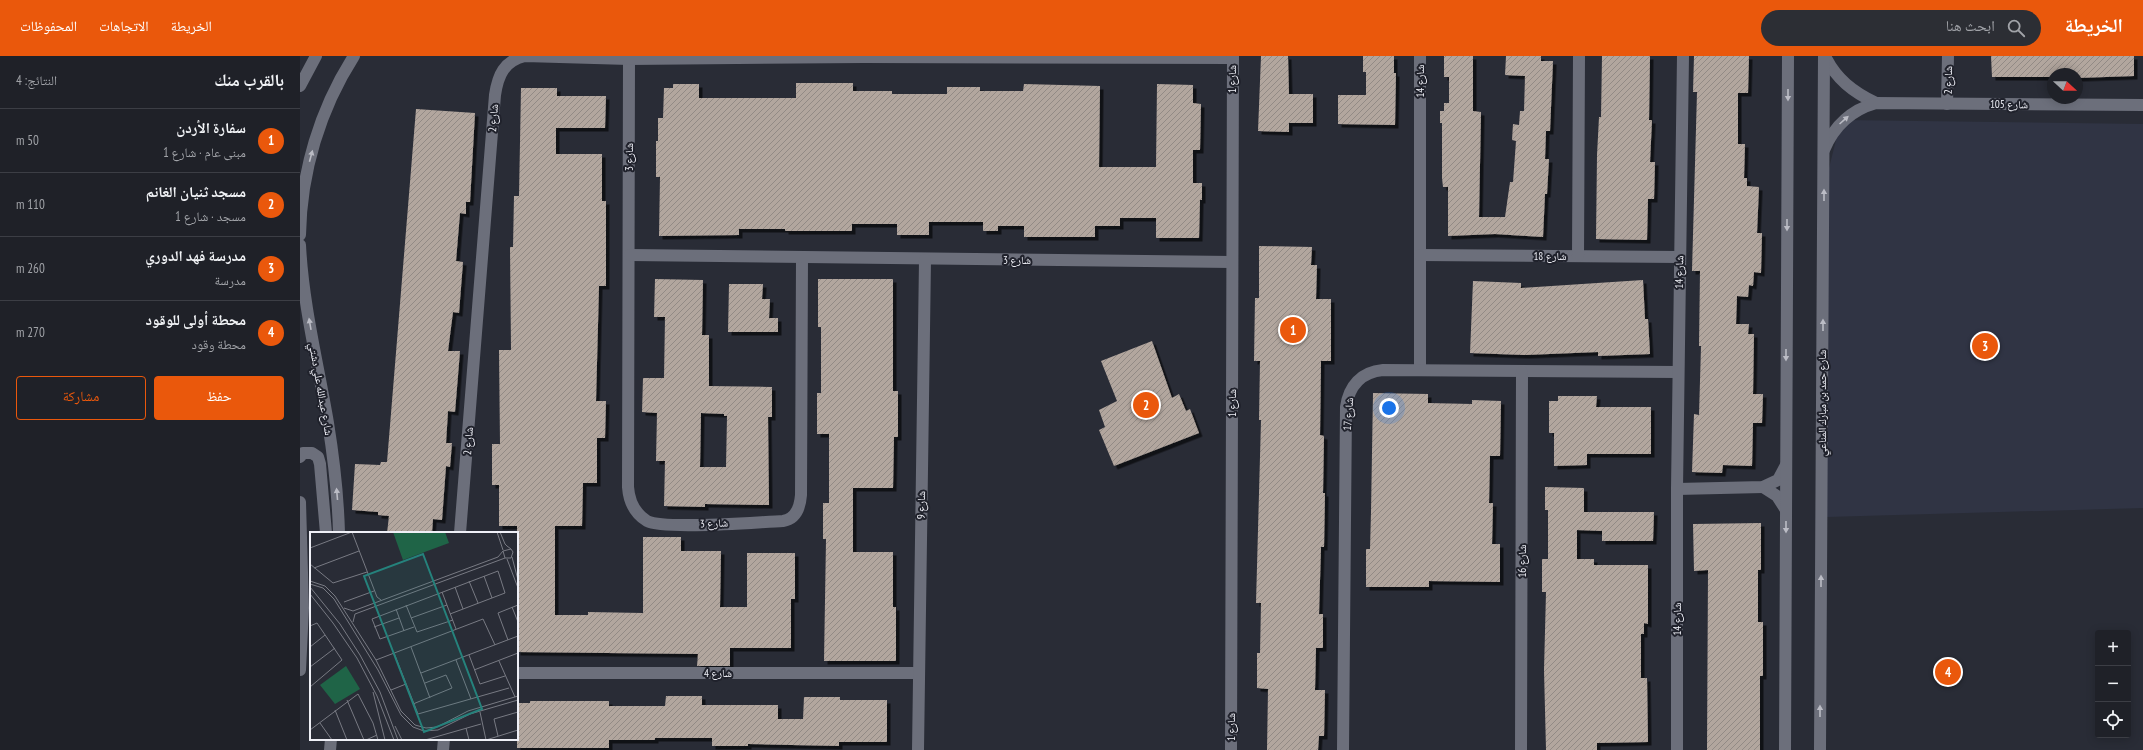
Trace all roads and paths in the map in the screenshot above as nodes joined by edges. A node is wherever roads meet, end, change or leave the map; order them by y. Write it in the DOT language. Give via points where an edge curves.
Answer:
graph roads {
  1 [pos="316,56"];
  2 [pos="354,56"];
  3 [pos="1420,56"];
  4 [pos="1579,56"];
  5 [pos="1683,56"];
  6 [pos="1788,56"];
  7 [pos="1824,56"];
  8 [pos="1948,56"];
  9 [pos="864,57"];
  10 [pos="1233,57"];
  11 [pos="629,59"];
  12 [pos="300,86"];
  13 [pos="1876,103"];
  14 [pos="1947,104"];
  15 [pos="2143,105"];
  16 [pos="1824,150"];
  17 [pos="300,235"];
  18 [pos="300,245"];
  19 [pos="630,255"];
  20 [pos="1420,255"];
  21 [pos="1578,256"];
  22 [pos="1679,257"];
  23 [pos="802,258"];
  24 [pos="925,260"];
  25 [pos="1232,262"];
  26 [pos="1420,370"];
  27 [pos="1522,372"];
  28 [pos="1678,372"];
  29 [pos="300,457"];
  30 [pos="1786,466"];
  31 [pos="1763,487"];
  32 [pos="1677,489"];
  33 [pos="300,502"];
  34 [pos="1786,510"];
  35 [pos="326,532"];
  36 [pos="339,532"];
  37 [pos="460,532"];
  38 [pos="301,639"];
  39 [pos="300,670"];
  40 [pos="518,673"];
  41 [pos="919,673"];
  42 [pos="331,740"];
  43 [pos="444,740"];
  44 [pos="330,750"];
  45 [pos="443,750"];
  46 [pos="918,750"];
  47 [pos="1231,750"];
  48 [pos="1343,750"];
  49 [pos="1521,750"];
  50 [pos="1676,750"];
  51 [pos="1785,750"];
  52 [pos="1820,750"];
  1 -- 12 [label="street"];
  17 -- 2 [label="street, one-way" via="304,182 315,144 333,94"];
  3 -- 20 [label="street, شارع 14"];
  4 -- 21 [label="street"];
  5 -- 22 [label="street, شارع 14"];
  6 -- 30 [label="street, one-way"];
  7 -- 13 [label="street, شارع 105" via="1834,73 1845,84"];
  7 -- 16 [label="street, شارع حمد بن مبارك المناعي"];
  8 -- 14 [label="street, شارع 2"];
  9 -- 10 [label="street, شارع 2"];
  9 -- 11 [label="street, شارع 2"];
  10 -- 25 [label="street, شارع 1"];
  11 -- 19 [label="street, شارع 3"];
  11 -- 37 [label="street, شارع 2" via="525,56 510,61 500,74 495,95"];
  13 -- 14 [label="street, شارع 105"];
  16 -- 13 [label="street, شارع 105, one-way" via="1832,134 1844,120 1858,109"];
  14 -- 15 [label="street, شارع 105"];
  52 -- 16 [label="street, شارع حمد بن مبارك المناعي, one-way"];
  36 -- 18 [label="street, شارع عبدالله علي دشتي, one-way" via="335,466 301,272"];
  19 -- 23 [label="street, شارع 3"];
  19 -- 23 [label="street, شارع 3" via="629,498 636,512 647,521 671,525 782,521 791,518 797,512 801,495"];
  20 -- 21 [label="street, شارع 18"];
  20 -- 26 [label="street, شارع 14"];
  21 -- 22 [label="street, شارع 18"];
  22 -- 28 [label="street, شارع 14"];
  23 -- 24 [label="street, شارع 3"];
  24 -- 25 [label="street, شارع 3"];
  24 -- 41 [label="street, شارع 9"];
  25 -- 47 [label="street, شارع 1"];
  26 -- 27 [label="street, شارع 17"];
  26 -- 48 [label="street, شارع 17" via="1374,371 1357,380 1347,397"];
  27 -- 28 [label="street, شارع 17"];
  27 -- 49 [label="street, شارع 16"];
  28 -- 32 [label="street, شارع 14"];
  29 -- 35 [label="street" via="303,453 312,453 318,457"];
  30 -- 31 [label="street" via="1778,480"];
  30 -- 34 [label="street"];
  31 -- 32 [label="street"];
  31 -- 34 [label="street" via="1777,496"];
  32 -- 50 [label="street, شارع 14"];
  33 -- 38 [label="street" via="303,600"];
  34 -- 51 [label="street, one-way"];
  38 -- 39 [label="street"];
  40 -- 41 [label="street, شارع 4"];
  41 -- 46 [label="street, شارع 9"];
  42 -- 44 [label="street"];
  43 -- 45 [label="street"];
}
